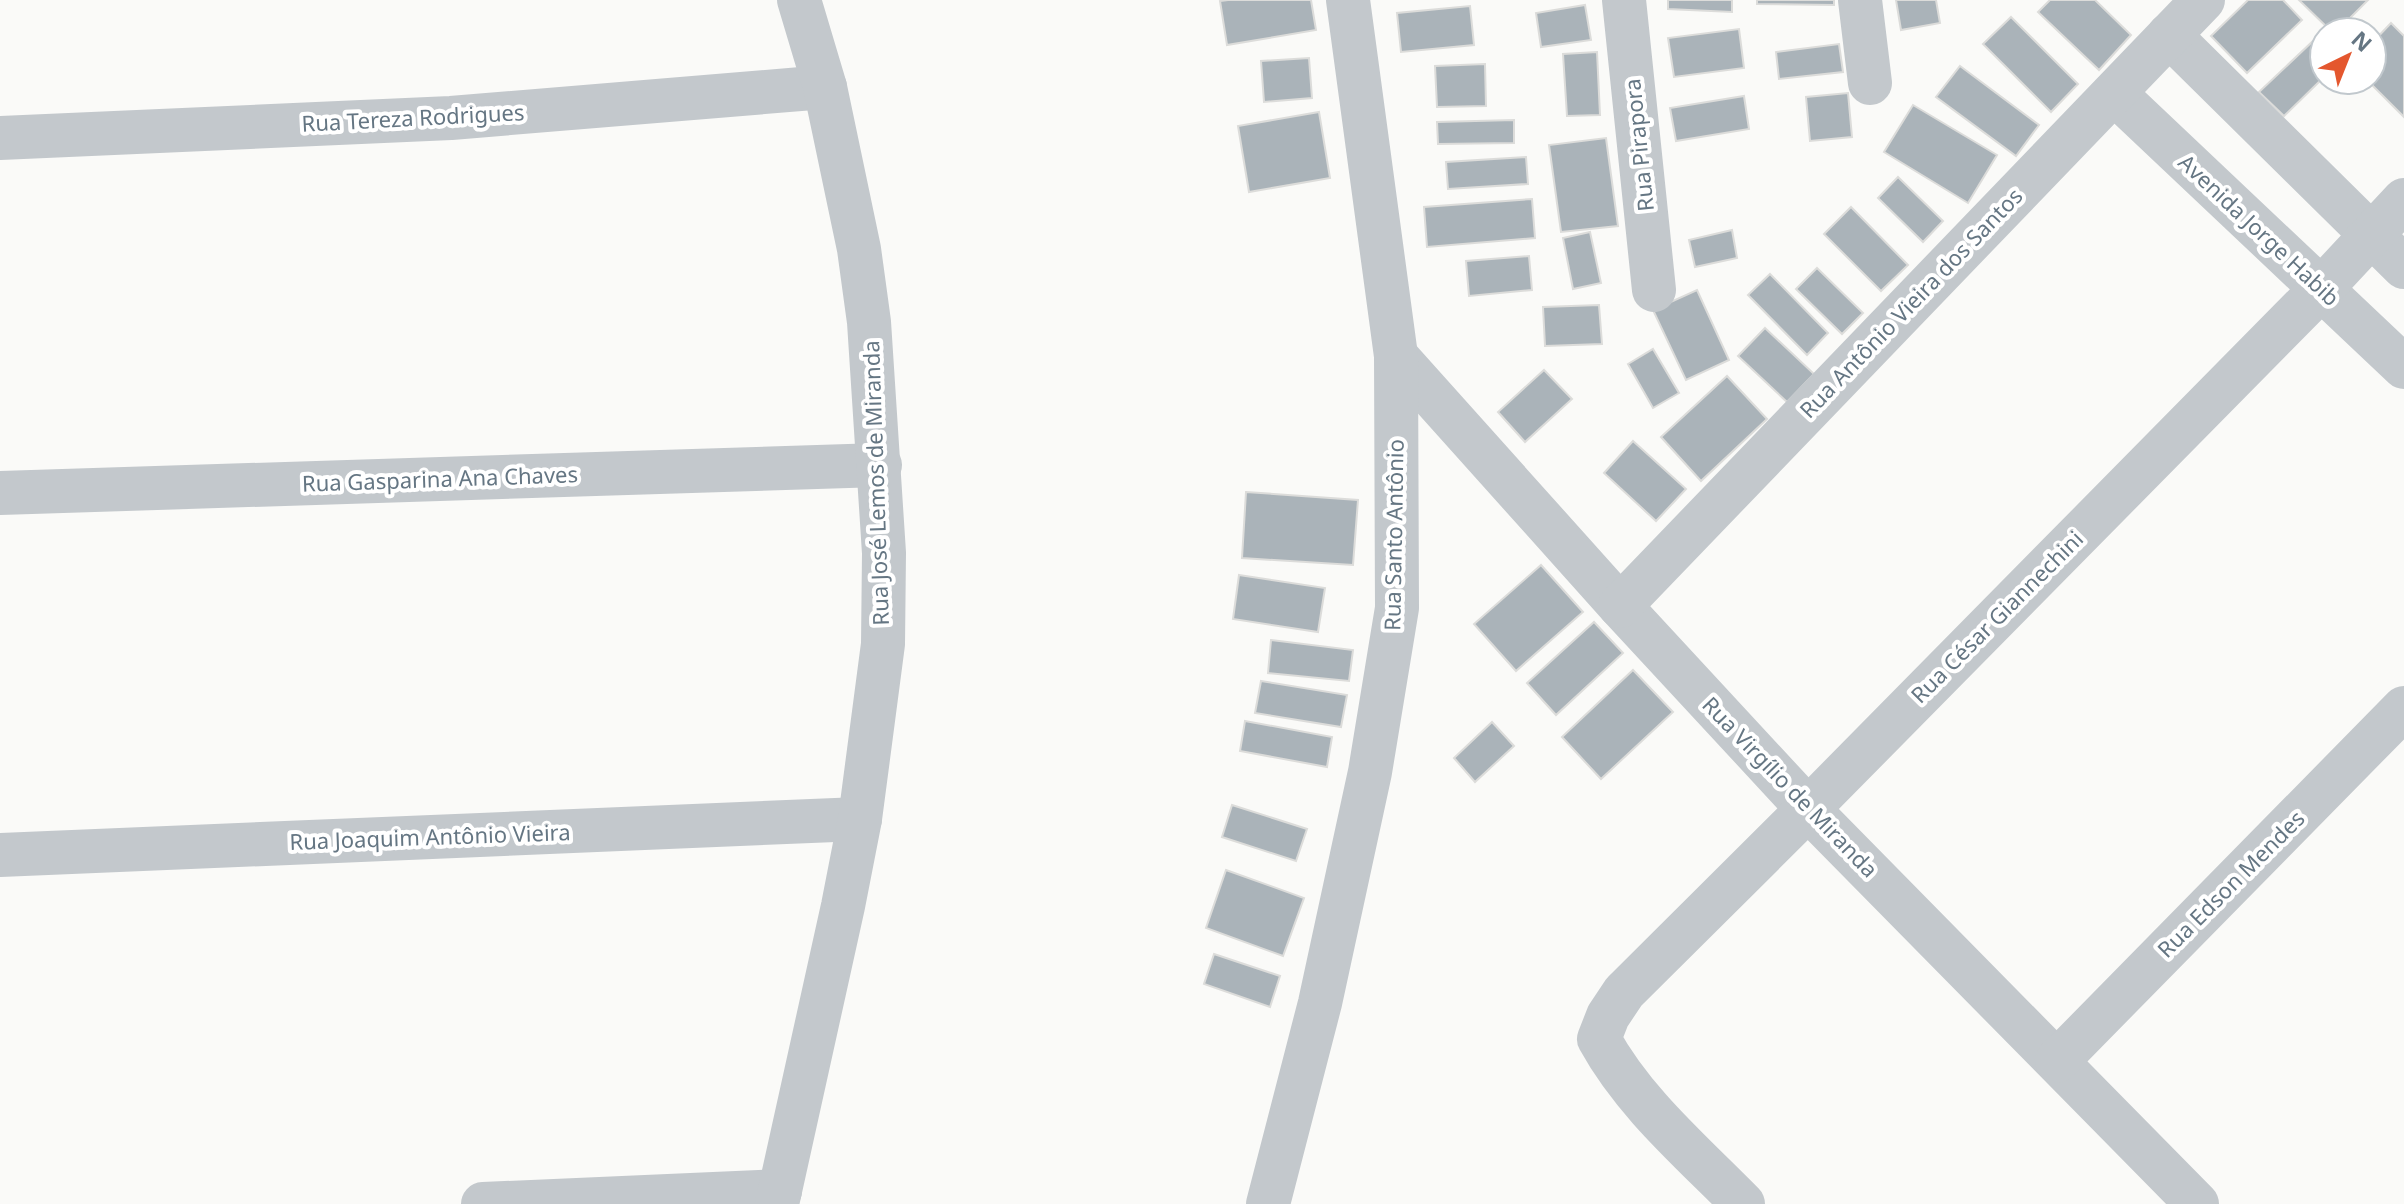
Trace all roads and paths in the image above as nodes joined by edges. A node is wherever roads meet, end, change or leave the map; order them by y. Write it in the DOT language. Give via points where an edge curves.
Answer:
graph roads {
  1 [pos="799,0"];
  2 [pos="1348,0"];
  3 [pos="1624,0"];
  4 [pos="1860,0"];
  5 [pos="2203,0"];
  6 [pos="2169,35"];
  7 [pos="1870,83"];
  8 [pos="825,87"];
  9 [pos="2114,93"];
  10 [pos="0,138"];
  11 [pos="2404,200"];
  12 [pos="2371,235"];
  13 [pos="2404,267"];
  14 [pos="2321,289"];
  15 [pos="1654,290"];
  16 [pos="1396,356"];
  17 [pos="2404,367"];
  18 [pos="880,465"];
  19 [pos="0,493"];
  20 [pos="1620,606"];
  21 [pos="2404,708"];
  22 [pos="1808,809"];
  23 [pos="860,819"];
  24 [pos="0,855"];
  25 [pos="2057,1061"];
  26 [pos="778,1197"];
  27 [pos="483,1204"];
  28 [pos="1268,1204"];
  29 [pos="1743,1204"];
  30 [pos="2197,1204"];
  1 -- 8 [label="street, Rua José Lemos de Miranda"];
  2 -- 16 [label="street, Rua Santo Antônio"];
  3 -- 15 [label="street, Rua Pirapora"];
  4 -- 7 [label="street"];
  5 -- 6 [label="street, Rua Antônio Vieira dos Santos"];
  6 -- 9 [label="street, Rua Antônio Vieira dos Santos"];
  6 -- 12 [label="street"];
  8 -- 10 [label="street, Rua Tereza Rodrigues" via="451,118"];
  8 -- 18 [label="street, Rua José Lemos de Miranda" via="859,249"];
  9 -- 14 [label="street, Avenida Jorge Habib"];
  9 -- 20 [label="street, Rua Antônio Vieira dos Santos"];
  11 -- 12 [label="street, Rua César Giannechini"];
  12 -- 13 [label="street"];
  12 -- 14 [label="street, Rua César Giannechini"];
  14 -- 17 [label="street, Avenida Jorge Habib"];
  14 -- 22 [label="street, Rua César Giannechini"];
  16 -- 20 [label="street, Rua Virgílio de Miranda"];
  16 -- 28 [label="street, Rua Santo Antônio" via="1397,608 1370,772 1320,1003"];
  18 -- 19 [label="street, Rua Gasparina Ana Chaves"];
  18 -- 23 [label="street, Rua José Lemos de Miranda" via="883,644"];
  20 -- 22 [label="street, Rua Virgílio de Miranda"];
  21 -- 25 [label="street, Rua Edson Mendes"];
  22 -- 25 [label="street, Rua Virgílio de Miranda"];
  22 -- 29 [label="street, Rua César Giannechini" via="1624,992 1599,1039 1633,1092"];
  23 -- 24 [label="street, Rua Joaquim Antônio Vieira"];
  23 -- 26 [label="street, Rua José Lemos de Miranda"];
  25 -- 30 [label="street, Rua Virgílio de Miranda"];
  26 -- 27 [label="street"];
}
